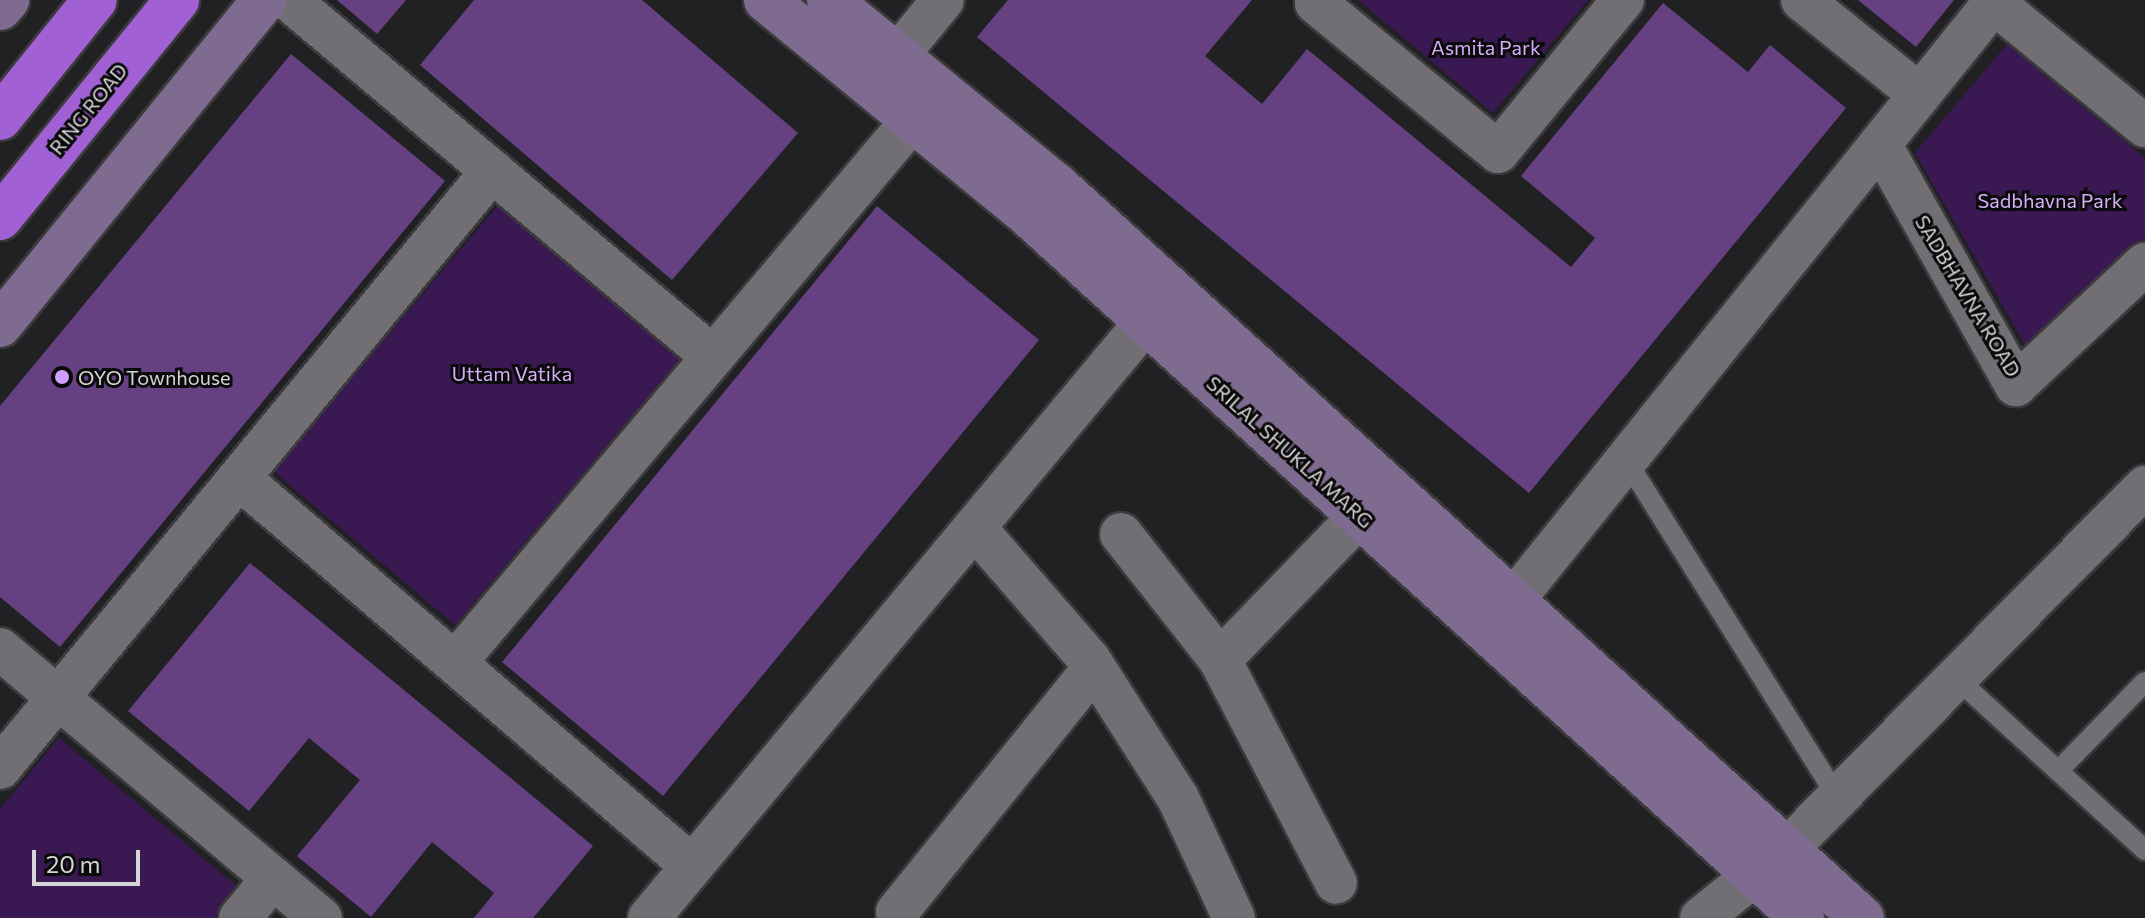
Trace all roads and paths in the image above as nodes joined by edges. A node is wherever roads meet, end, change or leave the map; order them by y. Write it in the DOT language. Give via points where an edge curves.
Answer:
graph roads {
  1 [pos="7,0"];
  2 [pos="95,0"];
  3 [pos="177,0"];
  4 [pos="264,0"];
  5 [pos="289,0"];
  6 [pos="766,0"];
  7 [pos="829,0"];
  8 [pos="943,0"];
  9 [pos="1319,0"];
  10 [pos="1623,0"];
  11 [pos="1802,0"];
  12 [pos="1995,1"];
  13 [pos="0,8"];
  14 [pos="885,71"];
  15 [pos="1920,95"];
  16 [pos="925,105"];
  17 [pos="0,118"];
  18 [pos="2145,126"];
  19 [pos="1880,144"];
  20 [pos="492,171"];
  21 [pos="0,218"];
  22 [pos="2145,264"];
  23 [pos="1159,306"];
  24 [pos="0,325"];
  25 [pos="713,357"];
  26 [pos="1626,460"];
  27 [pos="239,478"];
  28 [pos="2145,487"];
  29 [pos="1374,502"];
  30 [pos="975,528"];
  31 [pos="1121,534"];
  32 [pos="1500,617"];
  33 [pos="0,649"];
  34 [pos="1220,660"];
  35 [pos="455,663"];
  36 [pos="1094,668"];
  37 [pos="1956,678"];
  38 [pos="2145,682"];
  39 [pos="58,698"];
  40 [pos="0,768"];
  41 [pos="2058,771"];
  42 [pos="1838,798"];
  43 [pos="2145,850"];
  44 [pos="1770,862"];
  45 [pos="273,878"];
  46 [pos="1336,883"];
  47 [pos="675,900"];
  48 [pos="240,918"];
  49 [pos="321,918"];
  50 [pos="899,918"];
  51 [pos="1234,918"];
  52 [pos="1701,918"];
  53 [pos="1802,918"];
  54 [pos="1862,918"];
  1 -- 13 [label="street"];
  2 -- 17 [label="highway"];
  3 -- 21 [label="highway, RING ROAD"];
  4 -- 24 [label="street"];
  5 -- 20 [label="street"];
  6 -- 14 [label="street, SRILAL SHUKLA MARG"];
  7 -- 14 [label="street, SRILAL SHUKLA MARG"];
  8 -- 14 [label="street"];
  9 -- 10 [label="street" via="1316,3 1498,152"];
  11 -- 15 [label="street"];
  12 -- 15 [label="street"];
  12 -- 18 [label="street"];
  14 -- 16 [label="street, SRILAL SHUKLA MARG"];
  15 -- 19 [label="street"];
  16 -- 23 [label="street, SRILAL SHUKLA MARG" via="1023,210"];
  16 -- 25 [label="street"];
  19 -- 22 [label="street, SADBHAVNA ROAD" via="2016,385"];
  19 -- 26 [label="street"];
  20 -- 25 [label="street"];
  20 -- 27 [label="street"];
  23 -- 29 [label="street, SRILAL SHUKLA MARG"];
  23 -- 30 [label="street"];
  25 -- 35 [label="street"];
  26 -- 32 [label="street"];
  26 -- 42 [label="lane"];
  27 -- 35 [label="street"];
  27 -- 39 [label="street"];
  28 -- 37 [label="street"];
  29 -- 32 [label="street, SRILAL SHUKLA MARG"];
  29 -- 34 [label="street"];
  30 -- 36 [label="street"];
  30 -- 47 [label="street"];
  31 -- 34 [label="street"];
  32 -- 44 [label="street, SRILAL SHUKLA MARG"];
  33 -- 39 [label="street"];
  34 -- 46 [label="street"];
  35 -- 47 [label="street"];
  36 -- 50 [label="street" via="897,912"];
  36 -- 51 [label="street" via="1178,798"];
  37 -- 41 [label="lane"];
  37 -- 42 [label="street"];
  38 -- 41 [label="lane"];
  39 -- 40 [label="street"];
  39 -- 45 [label="street"];
  41 -- 43 [label="lane"];
  42 -- 44 [label="street"];
  44 -- 52 [label="street"];
  44 -- 53 [label="street, SRILAL SHUKLA MARG"];
  44 -- 54 [label="street, SRILAL SHUKLA MARG"];
  45 -- 48 [label="street"];
  45 -- 49 [label="street"];
}
